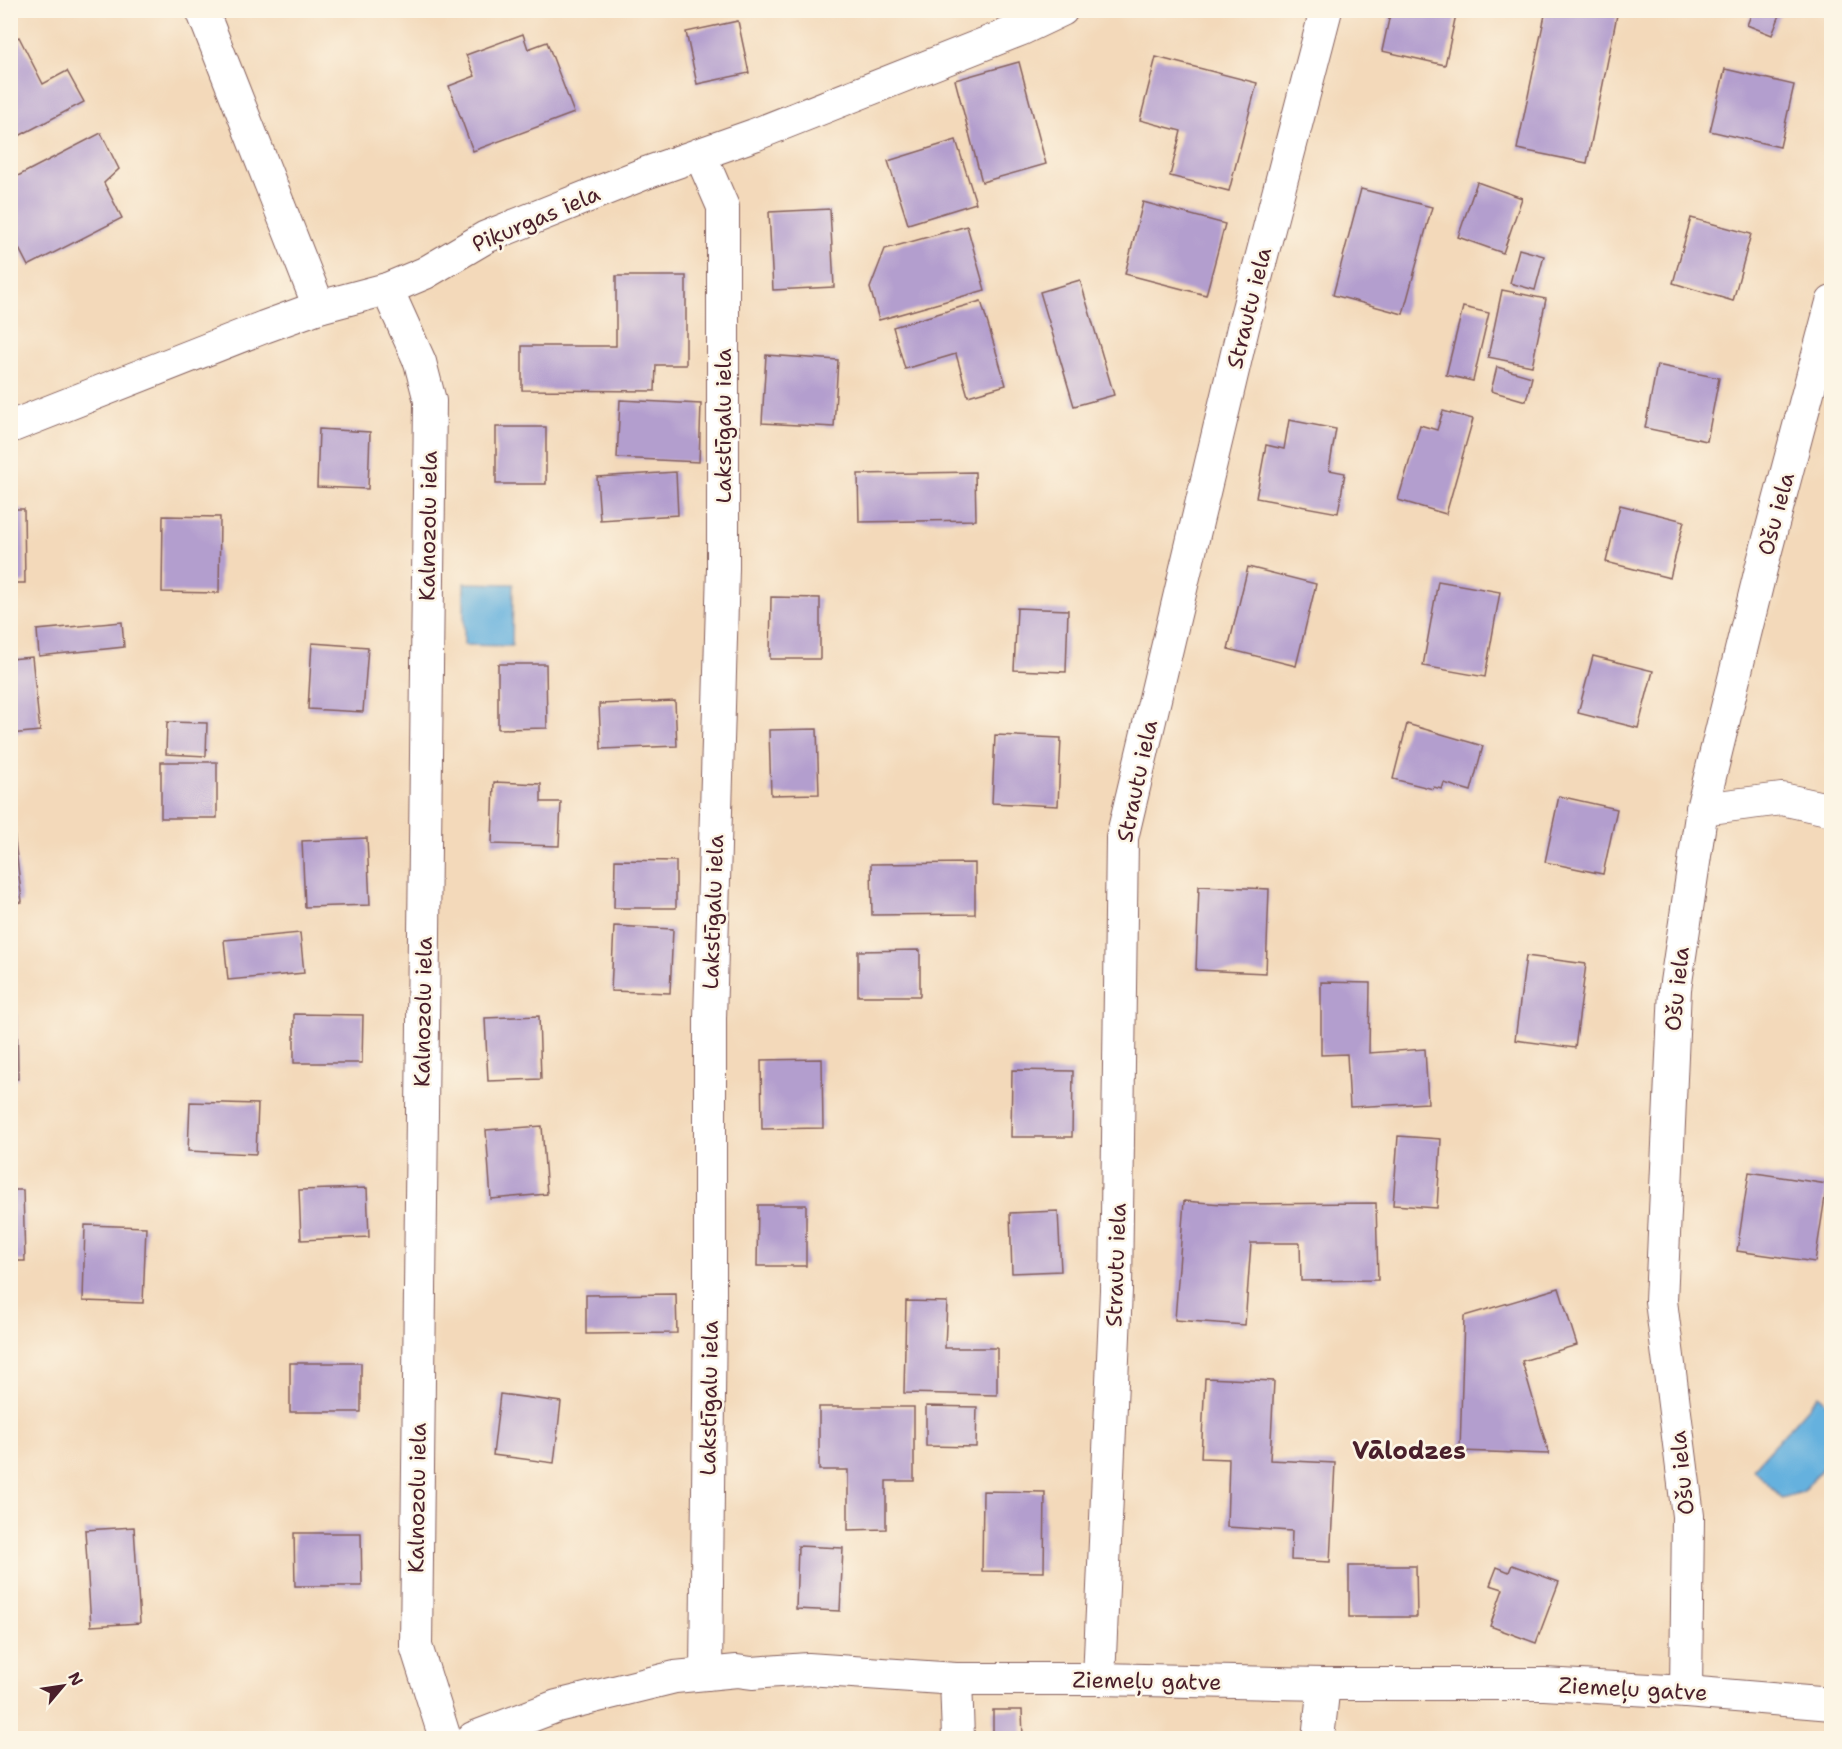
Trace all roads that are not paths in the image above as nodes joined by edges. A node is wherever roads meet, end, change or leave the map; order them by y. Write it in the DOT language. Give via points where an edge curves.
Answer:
graph roads {
  1 [pos="202,10"];
  2 [pos="1062,10"];
  3 [pos="1326,10"];
  4 [pos="700,154"];
  5 [pos="387,289"];
  6 [pos="1832,302"];
  7 [pos="319,307"];
  8 [pos="10,427"];
  9 [pos="1702,809"];
  10 [pos="1832,810"];
  11 [pos="706,1674"];
  12 [pos="956,1679"];
  13 [pos="1099,1679"];
  14 [pos="1324,1684"];
  15 [pos="1686,1692"];
  16 [pos="1832,1704"];
  17 [pos="445,1738"];
  18 [pos="473,1738"];
  19 [pos="958,1738"];
  20 [pos="1318,1738"];
  1 -- 7 [label="street"];
  2 -- 4 [label="street, Piķurgas iela"];
  3 -- 13 [label="street, Strautu iela" via="1243,328 1122,838 1116,1290"];
  4 -- 5 [label="street, Piķurgas iela" via="486,237 425,273"];
  4 -- 11 [label="street, Lakstīgalu iela" via="723,207 723,568 710,1019"];
  5 -- 7 [label="street, Piķurgas iela"];
  5 -- 17 [label="street, Kalnozolu iela" via="420,363 430,401 416,1646"];
  6 -- 9 [label="street, Ošu iela"];
  7 -- 8 [label="street, Piķurgas iela"];
  9 -- 10 [label="street" via="1782,799"];
  9 -- 15 [label="street, Ošu iela" via="1675,989 1661,1301 1688,1516"];
  11 -- 12 [label="street, Ziemeļu gatve" via="808,1669"];
  11 -- 18 [label="street, Ziemeļu gatve" via="583,1698"];
  12 -- 13 [label="street, Ziemeļu gatve"];
  12 -- 19 [label="street"];
  13 -- 14 [label="street, Ziemeļu gatve"];
  14 -- 15 [label="street, Ziemeļu gatve" via="1544,1684"];
  14 -- 20 [label="street"];
  15 -- 16 [label="street, Ziemeļu gatve"];
}
